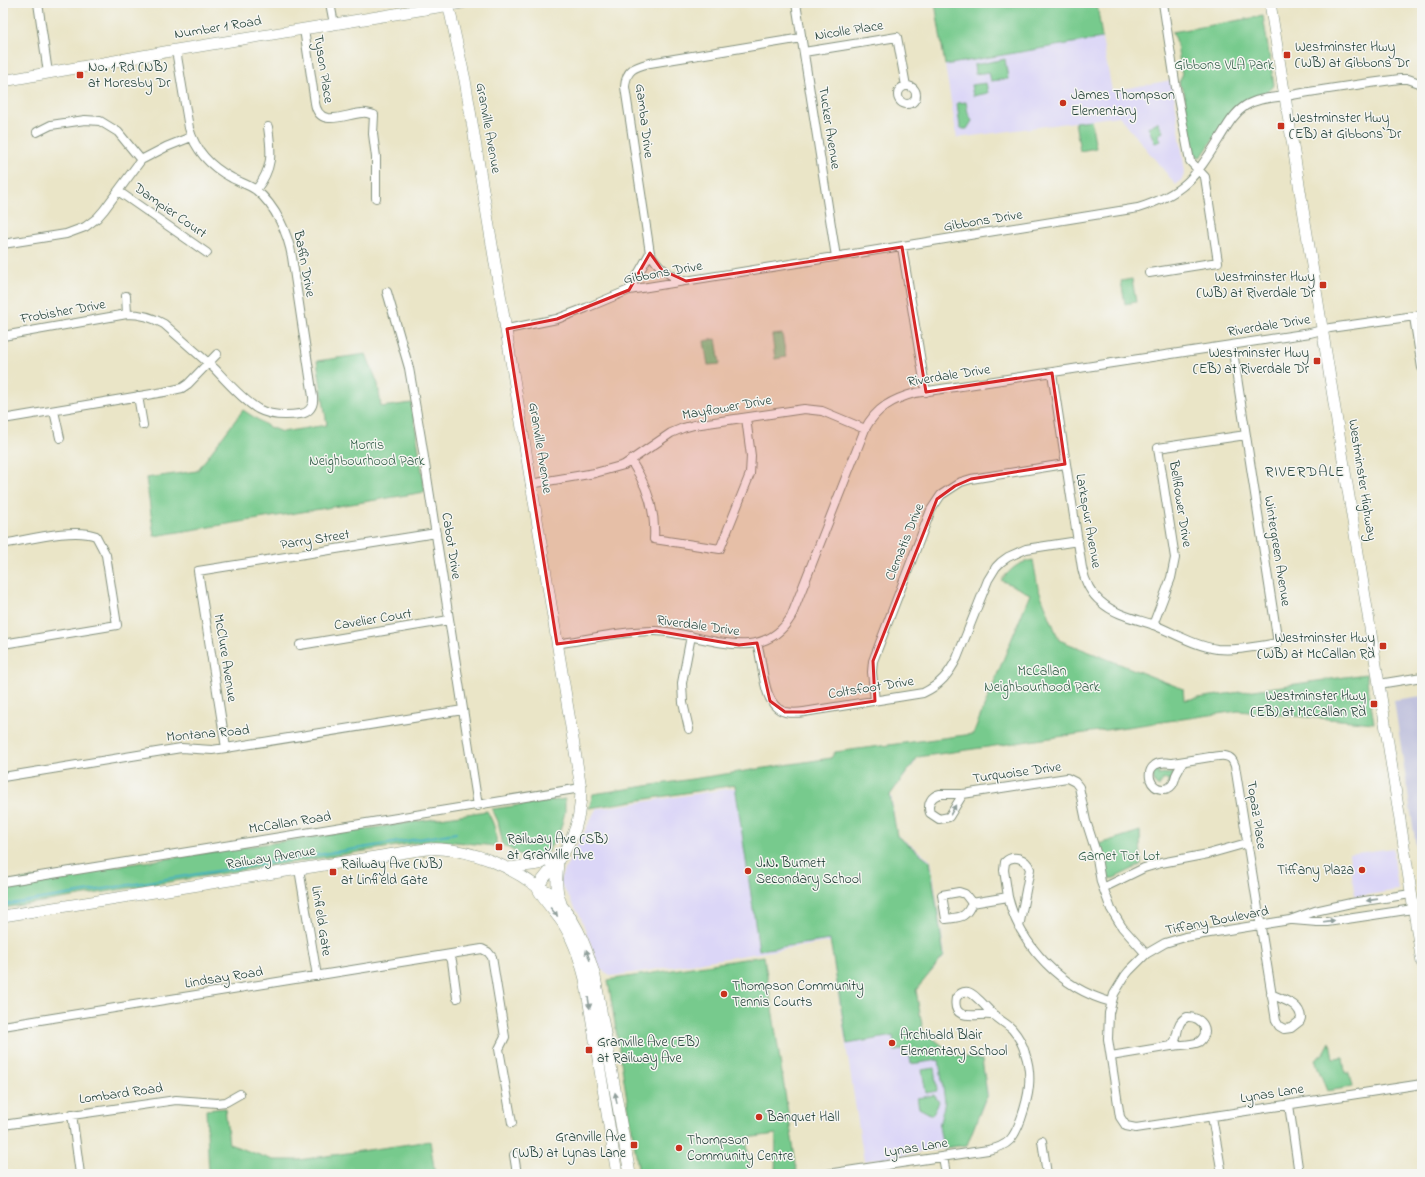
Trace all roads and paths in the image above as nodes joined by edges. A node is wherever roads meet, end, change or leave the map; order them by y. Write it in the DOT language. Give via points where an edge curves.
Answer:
graph roads {
  1 [pos="38,3"];
  2 [pos="330,3"];
  3 [pos="462,3"];
  4 [pos="796,3"];
  5 [pos="1163,3"];
  6 [pos="1270,3"];
  7 [pos="448,4"];
  8 [pos="334,24"];
  9 [pos="304,29"];
  10 [pos="802,38"];
  11 [pos="176,50"];
  12 [pos="804,52"];
  13 [pos="48,73"];
  14 [pos="3,81"];
  15 [pos="1422,84"];
  16 [pos="906,86"];
  17 [pos="1285,96"];
  18 [pos="268,128"];
  19 [pos="37,132"];
  20 [pos="191,137"];
  21 [pos="141,160"];
  22 [pos="1199,170"];
  23 [pos="256,190"];
  24 [pos="118,191"];
  25 [pos="376,198"];
  26 [pos="3,244"];
  27 [pos="902,247"];
  28 [pos="207,253"];
  29 [pos="650,254"];
  30 [pos="836,257"];
  31 [pos="1149,274"];
  32 [pos="686,281"];
  33 [pos="628,290"];
  34 [pos="387,292"];
  35 [pos="126,296"];
  36 [pos="127,314"];
  37 [pos="1418,316"];
  38 [pos="507,329"];
  39 [pos="1322,330"];
  40 [pos="3,336"];
  41 [pos="1232,345"];
  42 [pos="217,354"];
  43 [pos="209,364"];
  44 [pos="1422,368"];
  45 [pos="1052,372"];
  46 [pos="926,392"];
  47 [pos="138,396"];
  48 [pos="312,406"];
  49 [pos="54,411"];
  50 [pos="746,418"];
  51 [pos="3,419"];
  52 [pos="143,425"];
  53 [pos="865,429"];
  54 [pos="1246,435"];
  55 [pos="60,438"];
  56 [pos="631,462"];
  57 [pos="1065,464"];
  58 [pos="530,484"];
  59 [pos="436,533"];
  60 [pos="1078,541"];
  61 [pos="3,544"];
  62 [pos="198,571"];
  63 [pos="449,620"];
  64 [pos="1153,625"];
  65 [pos="691,636"];
  66 [pos="757,643"];
  67 [pos="1278,643"];
  68 [pos="3,644"];
  69 [pos="557,644"];
  70 [pos="300,645"];
  71 [pos="1422,677"];
  72 [pos="1379,684"];
  73 [pos="875,702"];
  74 [pos="463,710"];
  75 [pos="689,730"];
  76 [pos="226,748"];
  77 [pos="1183,762"];
  78 [pos="3,776"];
  79 [pos="581,788"];
  80 [pos="963,794"];
  81 [pos="478,806"];
  82 [pos="1247,843"];
  83 [pos="560,859"];
  84 [pos="508,868"];
  85 [pos="300,869"];
  86 [pos="3,882"];
  87 [pos="537,887"];
  88 [pos="1103,888"];
  89 [pos="1411,894"];
  90 [pos="1008,897"];
  91 [pos="972,903"];
  92 [pos="562,906"];
  93 [pos="1413,909"];
  94 [pos="3,916"];
  95 [pos="1290,920"];
  96 [pos="1260,925"];
  97 [pos="1019,928"];
  98 [pos="1146,954"];
  99 [pos="448,956"];
  100 [pos="1422,963"];
  101 [pos="316,976"];
  102 [pos="1271,994"];
  103 [pos="458,998"];
  104 [pos="1111,1002"];
  105 [pos="996,1016"];
  106 [pos="3,1026"];
  107 [pos="1171,1046"];
  108 [pos="1111,1056"];
  109 [pos="1422,1084"];
  110 [pos="240,1094"];
  111 [pos="1289,1105"];
  112 [pos="72,1114"];
  113 [pos="1212,1117"];
  114 [pos="512,1123"];
  115 [pos="3,1125"];
  116 [pos="1126,1126"];
  117 [pos="1042,1141"];
  118 [pos="514,1155"];
  119 [pos="943,1157"];
  120 [pos="838,1173"];
  121 [pos="80,1174"];
  122 [pos="517,1174"];
  123 [pos="617,1174"];
  124 [pos="630,1174"];
  125 [pos="827,1174"];
  126 [pos="946,1174"];
  127 [pos="1047,1174"];
  128 [pos="1222,1174"];
  129 [pos="1298,1174"];
  130 [pos="1362,1174"];
  131 [pos="1370,1174"];
  1 -- 13 [label="street"];
  2 -- 8 [label="street"];
  3 -- 7 [label="main road, Number 1 Road"];
  4 -- 10 [label="street, Tucker Avenue"];
  5 -- 22 [label="street" via="1190,161"];
  6 -- 17 [label="main road, Westminster Highway"];
  7 -- 8 [label="main road, Number 1 Road"];
  7 -- 38 [label="main road, Granville Avenue" via="465,80"];
  8 -- 9 [label="main road, Number 1 Road"];
  9 -- 11 [label="main road, Number 1 Road"];
  9 -- 25 [label="street, Tyson Place" via="318,113 328,118 364,112 374,115"];
  10 -- 12 [label="street, Tucker Avenue"];
  10 -- 29 [label="street, Gamba Drive" via="650,63 628,73 625,87"];
  11 -- 13 [label="main road, Number 1 Road"];
  11 -- 20 [label="street, Baffin Drive"];
  12 -- 16 [label="street, Nicolle Place" via="898,37"];
  12 -- 30 [label="street, Tucker Avenue"];
  13 -- 14 [label="main road, Number 1 Road"];
  15 -- 17 [label="street, Gibbons Drive" via="1400,79"];
  17 -- 22 [label="street, Gibbons Drive" via="1256,101 1244,107 1225,129"];
  17 -- 39 [label="main road, Westminster Highway"];
  18 -- 23 [label="street" via="271,163 264,180"];
  19 -- 21 [label="street" via="51,125 85,120 100,121 118,132"];
  20 -- 21 [label="street"];
  20 -- 23 [label="street, Baffin Drive" via="202,155 218,170"];
  21 -- 24 [label="street"];
  22 -- 27 [label="street, Gibbons Drive" via="1173,194 1156,203 1138,208"];
  22 -- 31 [label="street" via="1205,177 1218,262"];
  23 -- 48 [label="street, Baffin Drive" via="278,218 290,247 313,397"];
  24 -- 26 [label="street" via="97,218 77,230"];
  24 -- 28 [label="street, Dampier Court"];
  27 -- 30 [label="street, Gibbons Drive"];
  27 -- 46 [label="street"];
  29 -- 32 [label="street, Gamba Drive" via="662,270"];
  29 -- 33 [label="street"];
  30 -- 32 [label="street, Gibbons Drive"];
  32 -- 33 [label="street, Gibbons Drive"];
  33 -- 38 [label="street, Gibbons Drive" via="557,319"];
  34 -- 59 [label="street, Cabot Drive" via="409,368"];
  35 -- 36 [label="street, Frobisher Drive"];
  36 -- 40 [label="street, Frobisher Drive"];
  36 -- 43 [label="street, Frobisher Drive" via="144,315 157,320"];
  37 -- 39 [label="street, Riverdale Drive"];
  37 -- 44 [label="street"];
  38 -- 58 [label="main road, Granville Avenue"];
  39 -- 41 [label="street, Riverdale Drive"];
  39 -- 72 [label="main road, Westminster Highway"];
  41 -- 45 [label="street, Riverdale Drive"];
  41 -- 54 [label="street, Wintergreen Avenue"];
  42 -- 43 [label="street"];
  43 -- 47 [label="street" via="182,388"];
  43 -- 48 [label="street, Frobisher Drive" via="250,403 267,413 298,414 307,412"];
  45 -- 46 [label="street, Riverdale Drive"];
  45 -- 57 [label="street, Larkspur Avenue"];
  46 -- 53 [label="street, Riverdale Drive" via="907,395 890,402 876,413"];
  47 -- 49 [label="street"];
  47 -- 52 [label="street"];
  49 -- 51 [label="street"];
  49 -- 55 [label="street"];
  50 -- 53 [label="street, Mayflower Drive" via="812,410 822,411"];
  50 -- 56 [label="street, Mayflower Drive" via="683,428 663,437"];
  50 -- 56 [label="street" via="751,456 750,474 720,549 654,539 651,503 644,484"];
  53 -- 66 [label="street, Riverdale Drive" via="791,617 772,637"];
  54 -- 64 [label="street, Bellflower Drive" via="1158,448 1175,558 1171,578"];
  54 -- 67 [label="street, Wintergreen Avenue"];
  56 -- 58 [label="street, Mayflower Drive" via="606,471"];
  57 -- 60 [label="street, Larkspur Avenue"];
  57 -- 73 [label="street, Clematis Drive" via="971,479 955,486 937,499 875,655 872,672"];
  58 -- 69 [label="main road, Granville Avenue"];
  59 -- 62 [label="street, Parry Street"];
  59 -- 63 [label="street, Cabot Drive"];
  60 -- 64 [label="street, Larkspur Avenue" via="1084,576 1096,598 1118,612"];
  60 -- 73 [label="street, Coltsfoot Drive" via="1026,549 1001,562 988,580 957,658 944,678 923,693"];
  61 -- 68 [label="street" via="75,533 96,536 106,555 117,625"];
  62 -- 76 [label="street, McClure Avenue"];
  63 -- 70 [label="street, Cavelier Court"];
  63 -- 74 [label="street, Cabot Drive"];
  64 -- 67 [label="street, Larkspur Avenue" via="1217,649"];
  65 -- 66 [label="street, Riverdale Drive" via="739,646"];
  65 -- 69 [label="street, Riverdale Drive" via="635,632"];
  65 -- 75 [label="street" via="682,683"];
  66 -- 73 [label="street, Coltsfoot Drive" via="770,701 780,710 804,712"];
  69 -- 79 [label="main road, Granville Avenue"];
  71 -- 72 [label="street"];
  72 -- 89 [label="main road, Westminster Highway"];
  74 -- 76 [label="street, Montana Road"];
  74 -- 81 [label="street, Cabot Drive"];
  76 -- 78 [label="street, Montana Road" via="181,748"];
  77 -- 82 [label="street, Topaz Place" via="1225,756 1233,761"];
  79 -- 81 [label="street, McCallan Road"];
  79 -- 83 [label="main road, Granville Avenue" via="580,814 576,828"];
  80 -- 88 [label="street, Turquoise Drive" via="1067,778 1076,782 1081,792"];
  81 -- 86 [label="street, McCallan Road"];
  82 -- 88 [label="street" via="1144,868"];
  82 -- 96 [label="street, Topaz Place"];
  83 -- 84 [label="main road" via="548,859 539,864"];
  83 -- 87 [label="main road, Granville Avenue"];
  83 -- 92 [label="main road" via="556,882"];
  84 -- 85 [label="main road, Railway Avenue" via="476,856 440,848"];
  84 -- 87 [label="main road, Railway Avenue" via="530,880"];
  85 -- 94 [label="main road, Railway Avenue"];
  85 -- 101 [label="street, Linfield Gate"];
  87 -- 92 [label="main road" via="548,891"];
  87 -- 123 [label="main road, one-way" via="541,897 562,922 579,956"];
  88 -- 98 [label="street, Turquoise Drive" via="1111,909 1122,927"];
  89 -- 93 [label="main road, Westminster Highway"];
  89 -- 95 [label="street, Tiffany Boulevard, one-way" via="1315,910"];
  90 -- 91 [label="street"];
  90 -- 97 [label="street"];
  90 -- 97 [label="street" via="1005,862 1015,858 1026,861 1030,868"];
  124 -- 92 [label="main road, one-way" via="595,978 579,933"];
  95 -- 93 [label="street, Tiffany Boulevard, one-way" via="1327,922"];
  93 -- 100 [label="main road, Westminster Highway"];
  95 -- 96 [label="street, Tiffany Boulevard"];
  96 -- 98 [label="street, Tiffany Boulevard" via="1176,939"];
  96 -- 102 [label="street, Topaz Place"];
  97 -- 104 [label="street" via="1044,961 1060,976 1087,994"];
  98 -- 104 [label="street, Tiffany Boulevard" via="1129,971"];
  99 -- 101 [label="street, Lindsay Road"];
  99 -- 103 [label="street" via="452,961"];
  99 -- 114 [label="street, Lindsay Road" via="482,949 492,958 505,1037 499,1049"];
  101 -- 106 [label="street, Lindsay Road"];
  102 -- 102 [label="street, Topaz Place" via="1279,1026 1284,1029 1296,1026 1301,1018 1299,1009"];
  104 -- 108 [label="street, Tiffany Boulevard" via="1108,1028"];
  105 -- 105 [label="street" via="971,993 963,992 956,998 956,1009 960,1014"];
  105 -- 119 [label="street, Lynas Lane" via="1018,1038 1025,1052 1030,1075 1030,1089 1018,1127 1003,1146"];
  107 -- 107 [label="street" via="1192,1044 1200,1040 1204,1033 1200,1021 1192,1017 1183,1019"];
  107 -- 108 [label="street"];
  108 -- 116 [label="street, Tiffany Boulevard" via="1120,1117"];
  109 -- 111 [label="street, Lynas Lane"];
  110 -- 112 [label="street, Lombard Road" via="226,1102 176,1100"];
  111 -- 113 [label="street, Lynas Lane"];
  111 -- 129 [label="street"];
  112 -- 115 [label="street, Lombard Road"];
  112 -- 121 [label="street"];
  113 -- 116 [label="street, Lynas Lane" via="1136,1128"];
  113 -- 128 [label="street"];
  117 -- 127 [label="street"];
  118 -- 122 [label="street"];
  119 -- 120 [label="street, Lynas Lane"];
  119 -- 126 [label="street"];
  120 -- 125 [label="street, Lynas Lane"];
  130 -- 131 [label="street"];
}
